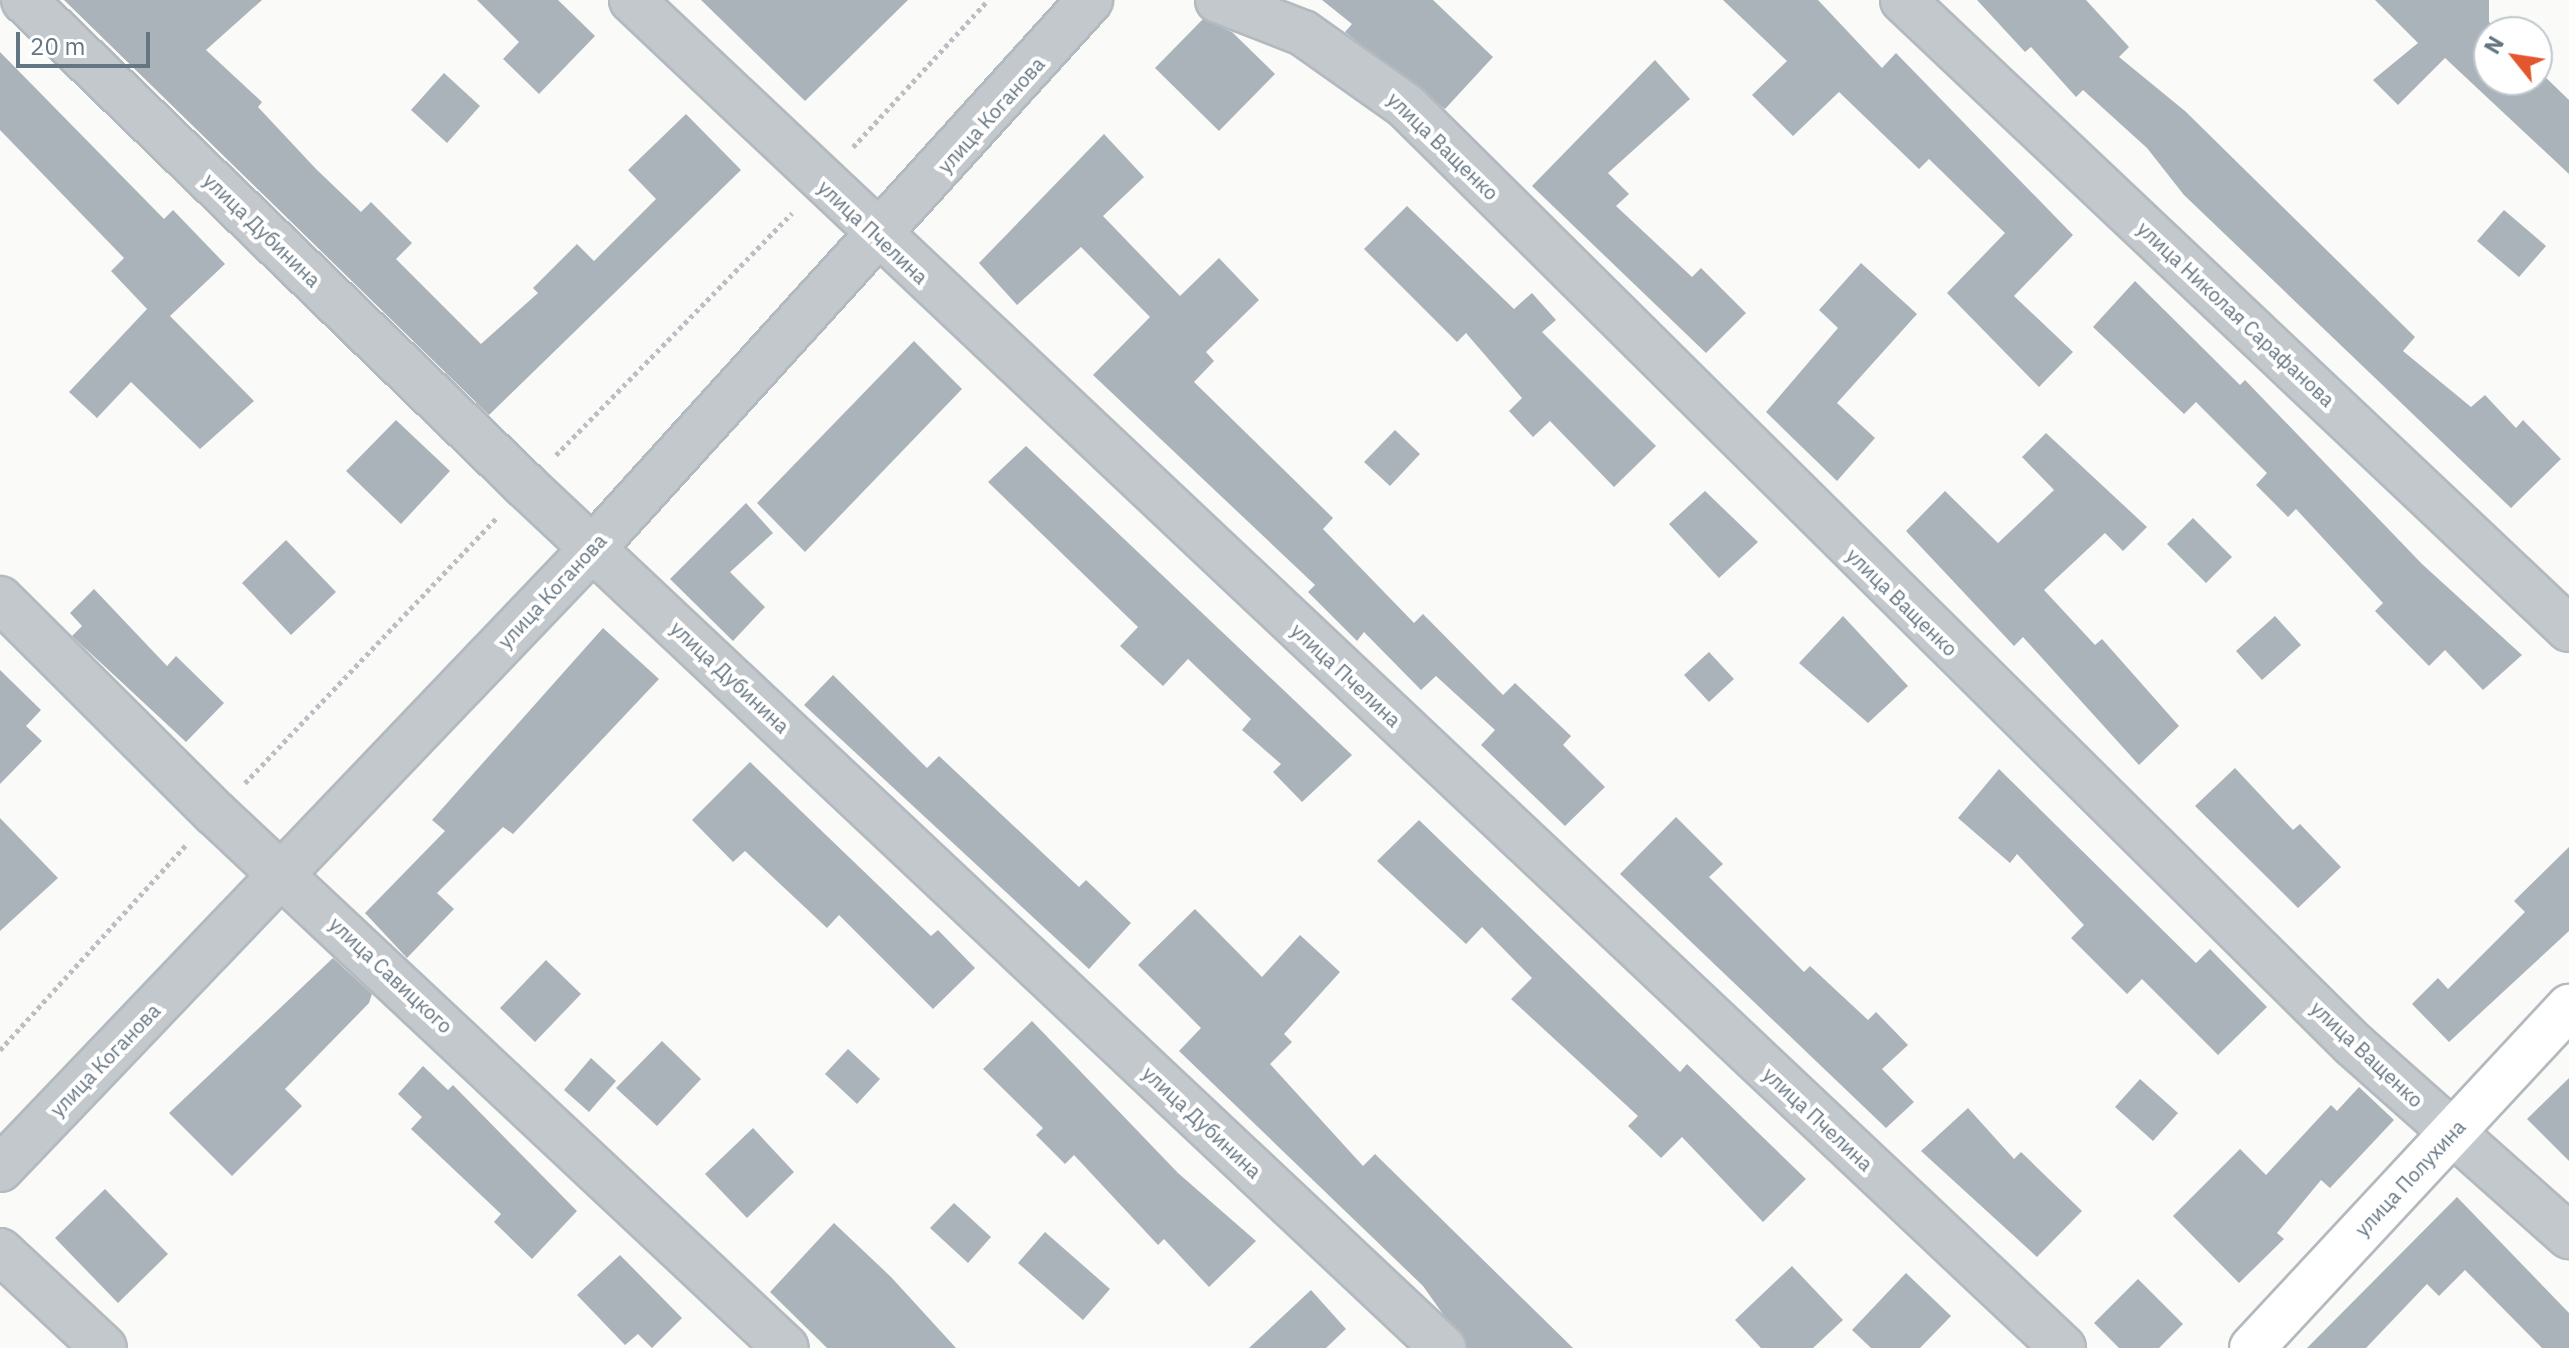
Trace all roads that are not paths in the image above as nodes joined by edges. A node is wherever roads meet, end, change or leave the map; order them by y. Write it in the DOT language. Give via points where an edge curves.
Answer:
graph roads {
  1 [pos="24,0"];
  2 [pos="632,0"];
  3 [pos="1090,0"];
  4 [pos="1218,0"];
  5 [pos="1903,0"];
  6 [pos="880,238"];
  7 [pos="593,548"];
  8 [pos="0,599"];
  9 [pos="2569,629"];
  10 [pos="282,876"];
  11 [pos="2569,1007"];
  12 [pos="2452,1133"];
  13 [pos="0,1169"];
  14 [pos="2569,1236"];
  15 [pos="0,1251"];
  16 [pos="104,1348"];
  17 [pos="786,1348"];
  18 [pos="1443,1348"];
  19 [pos="2063,1348"];
  20 [pos="2252,1348"];
  1 -- 7 [label="street, улица Дубинина"];
  2 -- 6 [label="street, улица Пчелина"];
  3 -- 6 [label="street, улица Коганова"];
  4 -- 12 [label="street, улица Ващенко" via="1303,33 1406,106 1817,519"];
  5 -- 9 [label="street, улица Николая Сарафанова"];
  6 -- 7 [label="street, улица Коганова"];
  6 -- 19 [label="street, улица Пчелина"];
  7 -- 10 [label="street, улица Коганова"];
  7 -- 18 [label="street, улица Дубинина"];
  8 -- 10 [label="street, улица Савицкого"];
  10 -- 13 [label="street, улица Коганова"];
  10 -- 17 [label="street, улица Савицкого"];
  11 -- 12 [label="main road, улица Полухина"];
  12 -- 14 [label="street, улица Ващенко"];
  12 -- 20 [label="main road, улица Полухина"];
  15 -- 16 [label="street"];
}
